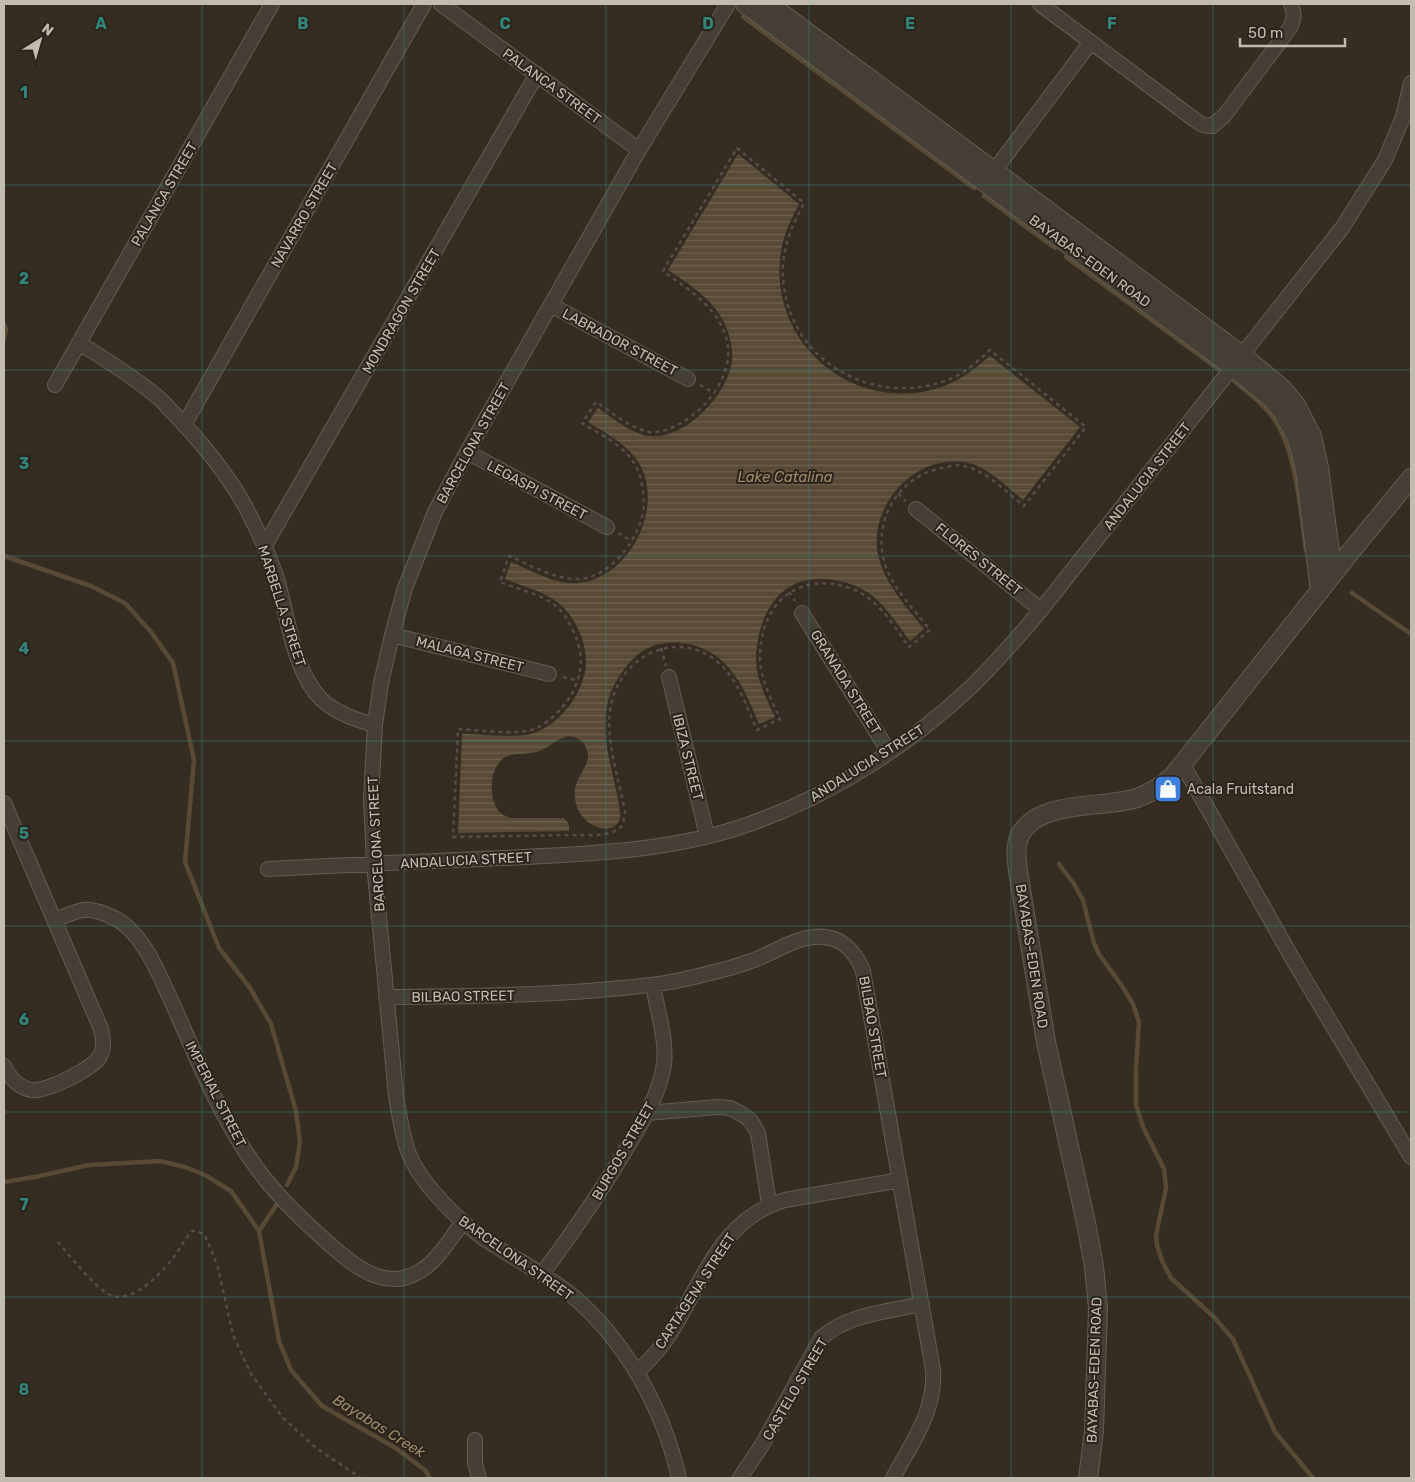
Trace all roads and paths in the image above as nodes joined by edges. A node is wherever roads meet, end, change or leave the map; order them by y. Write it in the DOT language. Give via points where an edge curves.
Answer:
graph roads {
  1 [pos="272,4"];
  2 [pos="424,4"];
  3 [pos="441,4"];
  4 [pos="728,4"];
  5 [pos="745,4"];
  6 [pos="769,4"];
  7 [pos="1040,4"];
  8 [pos="1291,4"];
  9 [pos="1091,42"];
  10 [pos="537,74"];
  11 [pos="1411,83"];
  12 [pos="639,150"];
  13 [pos="989,178"];
  14 [pos="551,305"];
  15 [pos="79,343"];
  16 [pos="1238,361"];
  17 [pos="688,379"];
  18 [pos="55,385"];
  19 [pos="184,425"];
  20 [pos="467,452"];
  21 [pos="1411,478"];
  22 [pos="916,509"];
  23 [pos="606,527"];
  24 [pos="1328,540"];
  25 [pos="264,547"];
  26 [pos="1352,550"];
  27 [pos="1333,574"];
  28 [pos="1320,591"];
  29 [pos="1041,610"];
  30 [pos="802,613"];
  31 [pos="392,635"];
  32 [pos="661,648"];
  33 [pos="549,674"];
  34 [pos="669,677"];
  35 [pos="375,725"];
  36 [pos="889,752"];
  37 [pos="1183,765"];
  38 [pos="4,803"];
  39 [pos="707,836"];
  40 [pos="374,864"];
  41 [pos="268,869"];
  42 [pos="54,920"];
  43 [pos="652,985"];
  44 [pos="386,996"];
  45 [pos="4,1066"];
  46 [pos="647,1113"];
  47 [pos="1411,1157"];
  48 [pos="900,1180"];
  49 [pos="769,1204"];
  50 [pos="463,1222"];
  51 [pos="58,1242"];
  52 [pos="542,1274"];
  53 [pos="922,1304"];
  54 [pos="637,1372"];
  55 [pos="475,1440"];
  56 [pos="361,1478"];
  57 [pos="479,1478"];
  58 [pos="679,1478"];
  59 [pos="740,1478"];
  60 [pos="892,1478"];
  61 [pos="1088,1478"];
  1 -- 15 [label="street, PALANCA STREET"];
  2 -- 19 [label="street, NAVARRO STREET"];
  3 -- 10 [label="street, PALANCA STREET"];
  4 -- 12 [label="street, BARCELONA STREET"];
  5 -- 13 [label="street, BAYABAS-EDEN ROAD"];
  6 -- 13 [label="street, BAYABAS-EDEN ROAD"];
  7 -- 9 [label="street"];
  8 -- 9 [label="street" via="1294,13 1290,28 1224,116 1212,126 1194,120"];
  9 -- 13 [label="street"];
  10 -- 12 [label="street, PALANCA STREET"];
  10 -- 25 [label="street, MONDRAGON STREET"];
  11 -- 16 [label="street, ANDALUCIA STREET" via="1403,117 1385,160 1366,193"];
  12 -- 14 [label="street, BARCELONA STREET"];
  13 -- 16 [label="street, BAYABAS-EDEN ROAD"];
  14 -- 17 [label="street, LABRADOR STREET"];
  14 -- 20 [label="street, BARCELONA STREET"];
  15 -- 18 [label="street, PALANCA STREET"];
  15 -- 19 [label="street, MARBELLA STREET" via="111,362 161,400"];
  16 -- 24 [label="street, BAYABAS-EDEN ROAD" via="1283,389 1305,421 1320,468"];
  16 -- 28 [label="street, BAYABAS-EDEN ROAD" via="1284,414 1298,441 1305,470"];
  16 -- 29 [label="street, ANDALUCIA STREET"];
  19 -- 25 [label="street, MARBELLA STREET" via="231,484"];
  20 -- 23 [label="street, LEGASPI STREET"];
  20 -- 31 [label="street, BARCELONA STREET" via="421,545"];
  21 -- 26 [label="street"];
  22 -- 29 [label="street, FLORES STREET"];
  24 -- 26 [label="street" via="1341,549"];
  24 -- 27 [label="street, BAYABAS-EDEN ROAD"];
  25 -- 35 [label="street, MARBELLA STREET" via="276,576 297,658 310,684 322,700 355,719"];
  26 -- 27 [label="street"];
  27 -- 28 [label="street, BAYABAS-EDEN ROAD"];
  28 -- 37 [label="street, BAYABAS-EDEN ROAD"];
  29 -- 36 [label="street, ANDALUCIA STREET" via="972,686 930,723"];
  30 -- 36 [label="street, GRANADA STREET"];
  31 -- 33 [label="street, MALAGA STREET"];
  31 -- 35 [label="street, BARCELONA STREET"];
  32 -- 32 [label="path" via="642,657 624,675 610,710 610,730 625,812 622,826 609,833 580,835 453,837 458,729 521,731 542,725 571,695 582,662 575,634 556,606 500,582 509,556 566,578 591,576 618,558 632,541 640,523 644,505 637,468 630,456 582,423 596,402 632,425 650,432 662,432 692,417 703,407 723,376 728,361 724,332 710,309 662,271 737,148 804,203 786,246 785,290 799,331 828,364 867,384 910,389 932,386 952,378 990,350 1086,427 1024,506 976,470 962,466 947,466 918,476 898,494 889,506 885,520 882,556 897,587 930,630 909,647 876,605 864,594 848,587 809,584 789,592 776,604 767,619 760,657 761,670 780,719 757,730 733,680 719,664 689,648"];
  32 -- 34 [label="path"];
  34 -- 39 [label="street, IBIZA STREET"];
  35 -- 40 [label="street, BARCELONA STREET" via="371,799"];
  36 -- 39 [label="street, ANDALUCIA STREET" via="800,804 751,824"];
  37 -- 47 [label="street" via="1295,963"];
  37 -- 61 [label="street, BAYABAS-EDEN ROAD" via="1162,786 1135,798 1046,813 1030,822 1020,836 1016,854 1046,1042 1094,1266 1098,1339 1094,1431"];
  38 -- 42 [label="street"];
  39 -- 40 [label="street, ANDALUCIA STREET" via="664,845 581,854"];
  40 -- 41 [label="street, ANDALUCIA STREET"];
  40 -- 44 [label="street, BARCELONA STREET"];
  42 -- 45 [label="street" via="101,1029 104,1042 101,1055 94,1065 82,1072 34,1091 11,1079"];
  42 -- 50 [label="street, IMPERIAL STREET" via="84,910 107,914 125,925 158,972 215,1097 246,1154 309,1226 363,1270 383,1279 404,1277 421,1270 434,1260"];
  43 -- 44 [label="street, BILBAO STREET" via="521,995"];
  43 -- 46 [label="street, BURGOS STREET" via="665,1048 661,1080"];
  43 -- 48 [label="street, BILBAO STREET" via="752,961 814,937 826,937 849,948 863,971"];
  44 -- 50 [label="street, BARCELONA STREET" via="400,1123 409,1154 420,1177"];
  46 -- 49 [label="street" via="718,1108 730,1108 740,1113 758,1133"];
  46 -- 52 [label="street, BURGOS STREET" via="594,1201"];
  48 -- 49 [label="street, CARTAGENA STREET"];
  48 -- 53 [label="street, BILBAO STREET"];
  49 -- 54 [label="street, CARTAGENA STREET" via="734,1229 666,1339"];
  50 -- 52 [label="street, BARCELONA STREET"];
  51 -- 56 [label="path" via="111,1296 126,1297 158,1274 192,1231 205,1236 218,1268 233,1335 251,1374 283,1418 316,1448"];
  52 -- 54 [label="street, BARCELONA STREET" via="593,1315"];
  53 -- 59 [label="street, CASTELO STREET" via="849,1320 820,1338 762,1446"];
  53 -- 60 [label="street, BILBAO STREET" via="934,1385 928,1410"];
  54 -- 58 [label="street, BARCELONA STREET" via="663,1427"];
  55 -- 57 [label="street"];
}
